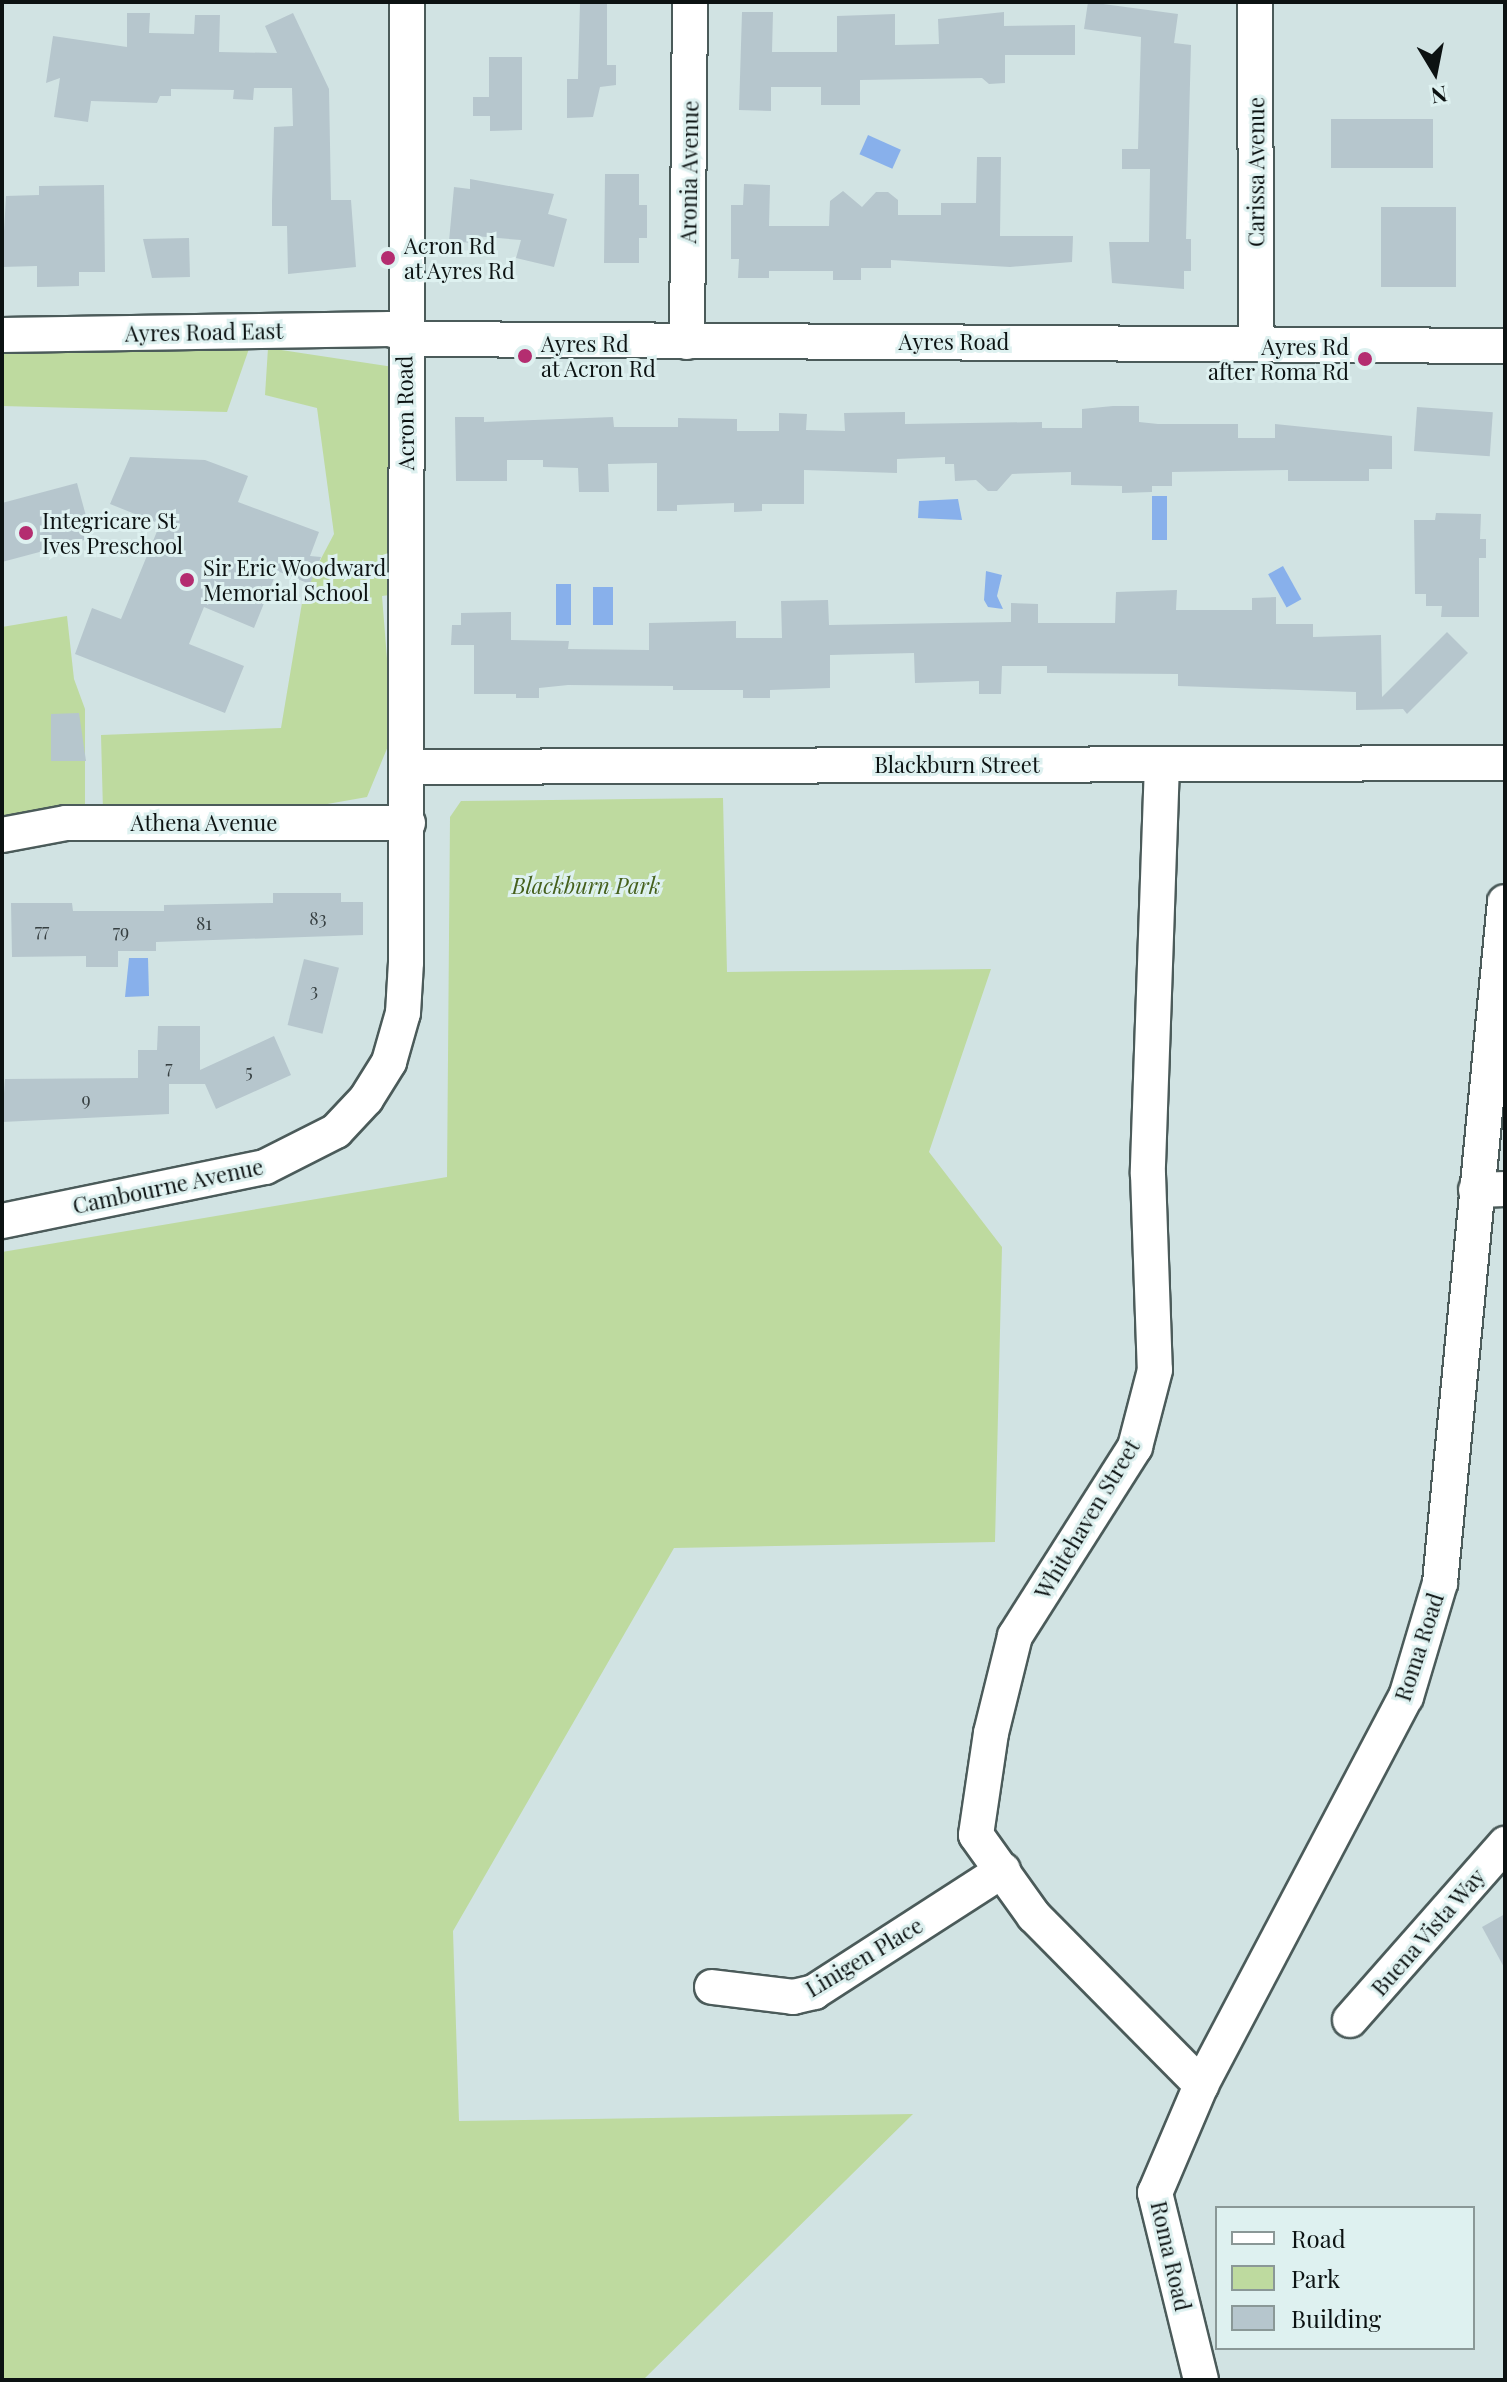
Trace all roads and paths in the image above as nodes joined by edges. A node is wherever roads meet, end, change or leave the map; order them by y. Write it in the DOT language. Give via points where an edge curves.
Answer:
graph roads {
  1 [pos="407,2"];
  2 [pos="690,2"];
  3 [pos="1255,2"];
  4 [pos="405,334"];
  5 [pos="2,335"];
  6 [pos="687,342"];
  7 [pos="1256,342"];
  8 [pos="1505,346"];
  9 [pos="1505,763"];
  10 [pos="1162,764"];
  11 [pos="409,767"];
  12 [pos="408,823"];
  13 [pos="2,835"];
  14 [pos="1505,902"];
  15 [pos="1490,1189"];
  16 [pos="2,1221"];
  17 [pos="1505,1844"];
  18 [pos="1003,1870"];
  19 [pos="712,1987"];
  20 [pos="1350,2020"];
  21 [pos="1201,2085"];
  22 [pos="1201,2380"];
  1 -- 4 [label="street, Acron Road"];
  2 -- 6 [label="street, Aronia Avenue"];
  3 -- 7 [label="street, Carissa Avenue"];
  4 -- 5 [label="street, Ayres Road East" via="390,329"];
  4 -- 6 [label="street, Ayres Road" via="420,339"];
  4 -- 11 [label="street, Acron Road"];
  6 -- 7 [label="street, Ayres Road"];
  7 -- 8 [label="street, Ayres Road"];
  9 -- 10 [label="street, Blackburn Street"];
  10 -- 11 [label="street, Blackburn Street"];
  10 -- 18 [label="street, Whitehaven Street" via="1148,1174 1155,1370 1135,1447 1015,1636 991,1733 976,1835"];
  11 -- 12 [label="street, Acron Road"];
  12 -- 13 [label="street, Athena Avenue" via="66,823"];
  12 -- 16 [label="street, Cambourne Avenue" via="403,1013 389,1062 366,1099 336,1131 265,1167"];
  14 -- 15 [label="street, Roma Road"];
  15 -- 21 [label="street, Roma Road" via="1440,1583 1406,1697"];
  17 -- 20 [label="street, Buena Vista Way"];
  18 -- 19 [label="street, Linigen Place" via="814,1992 793,1997"];
  18 -- 21 [label="street, Whitehaven Street" via="1034,1916"];
  21 -- 22 [label="street, Roma Road" via="1155,2193"];
}
